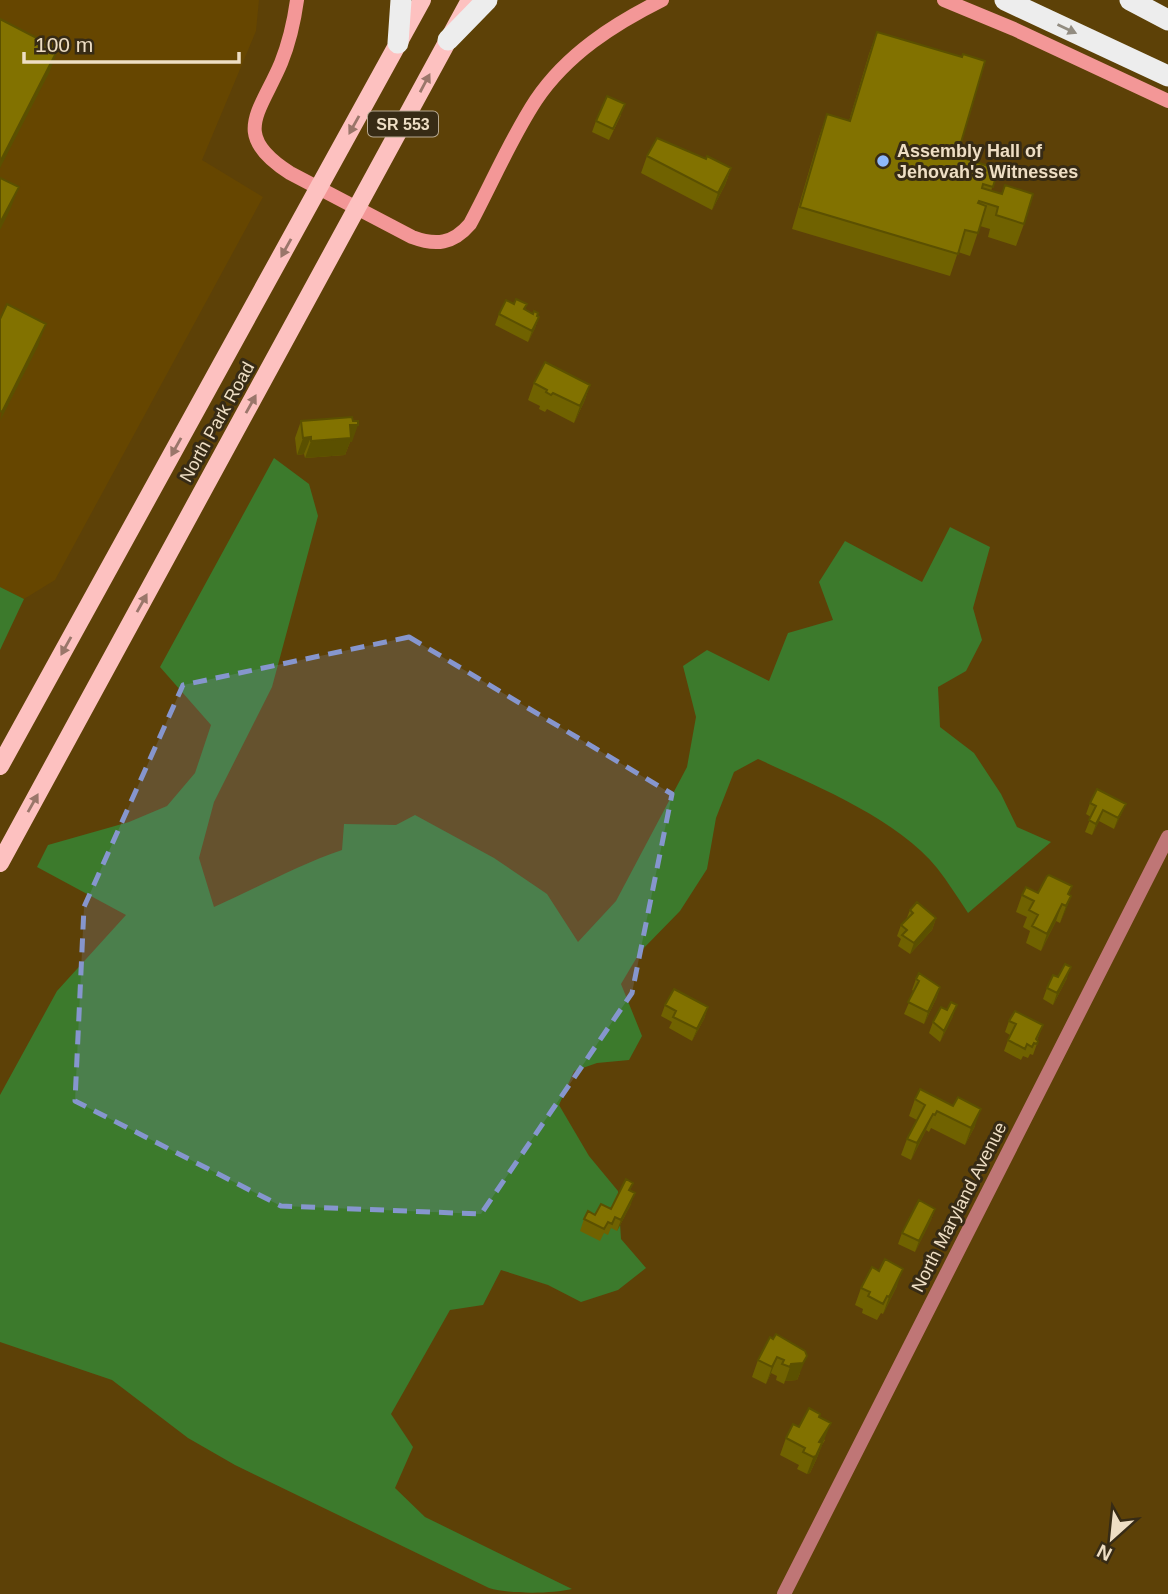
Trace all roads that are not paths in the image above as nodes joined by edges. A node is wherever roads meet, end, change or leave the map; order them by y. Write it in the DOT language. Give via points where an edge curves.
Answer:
graph roads {
  1 [pos="297,0"];
  2 [pos="401,0"];
  3 [pos="422,0"];
  4 [pos="470,0"];
  5 [pos="487,0"];
  6 [pos="662,0"];
  7 [pos="944,0"];
  8 [pos="1005,0"];
  9 [pos="1130,0"];
  10 [pos="1168,20"];
  11 [pos="448,40"];
  12 [pos="398,44"];
  13 [pos="1168,76"];
  14 [pos="1168,101"];
  15 [pos="320,188"];
  16 [pos="358,208"];
  17 [pos="0,766"];
  18 [pos="1168,836"];
  19 [pos="0,863"];
  20 [pos="784,1594"];
  1 -- 15 [label="street" via="284,55 254,125 256,140 273,162"];
  2 -- 12 [label="highway"];
  3 -- 12 [label="main road, North Park Road / SR 553"];
  4 -- 11 [label="main road, North Park Road / SR 553"];
  5 -- 11 [label="highway"];
  6 -- 16 [label="street" via="584,48 538,97 461,235 428,243"];
  7 -- 14 [label="street"];
  8 -- 13 [label="highway, one-way"];
  9 -- 10 [label="highway"];
  16 -- 11 [label="main road, North Park Road / SR 553, one-way"];
  12 -- 15 [label="main road, North Park Road / SR 553, one-way"];
  15 -- 16 [label="street"];
  15 -- 17 [label="main road, North Park Road, one-way"];
  19 -- 16 [label="main road, North Park Road, one-way"];
  18 -- 20 [label="street, North Maryland Avenue"];
}
